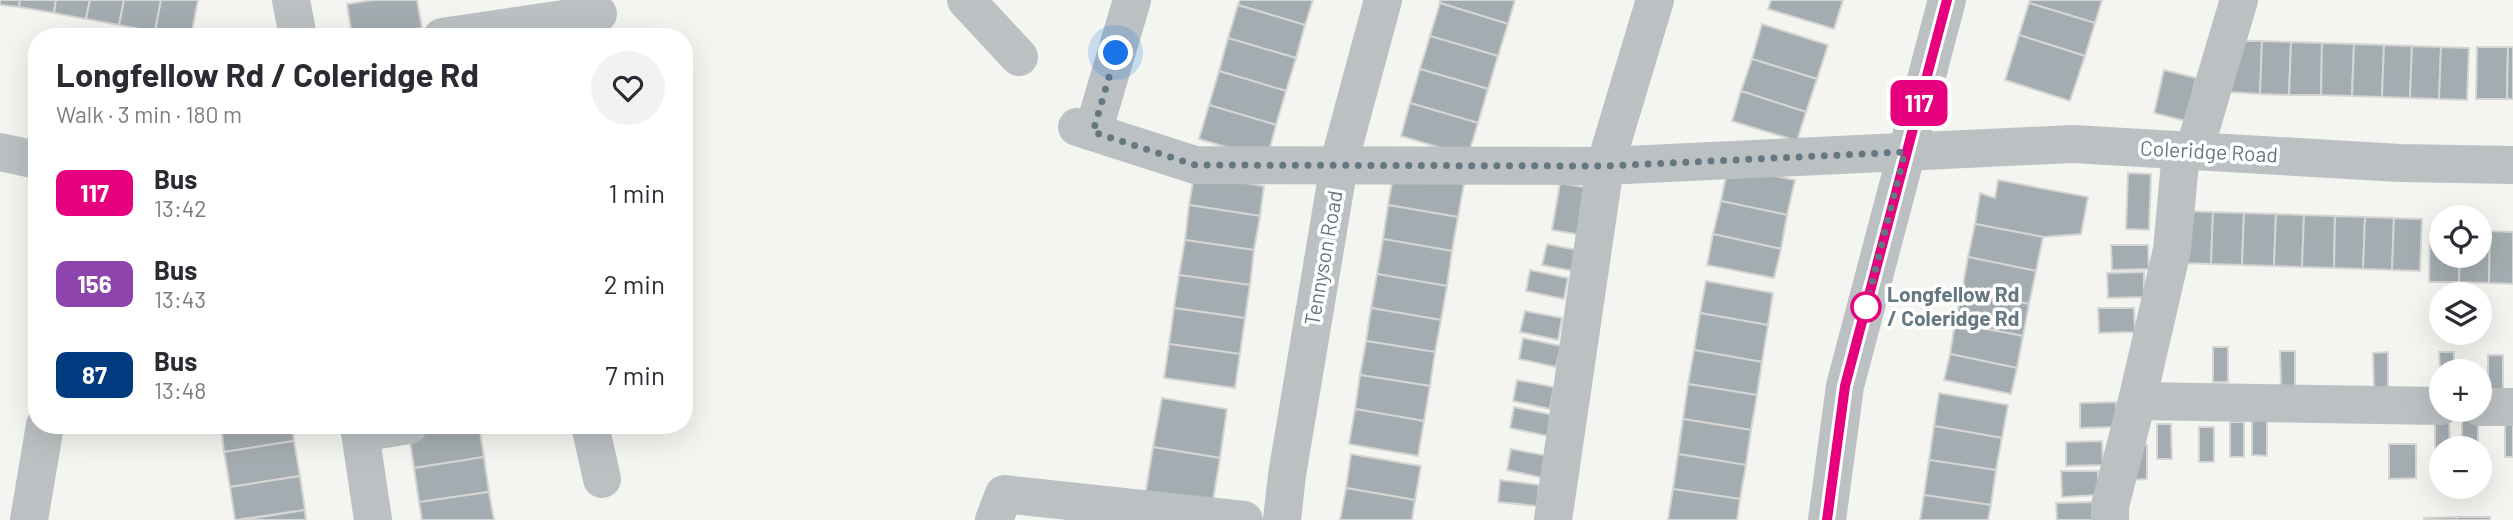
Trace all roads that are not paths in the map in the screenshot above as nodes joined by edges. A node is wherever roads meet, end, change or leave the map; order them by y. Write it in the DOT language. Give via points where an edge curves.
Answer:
graph roads {
  1 [pos="291,0"];
  2 [pos="966,0"];
  3 [pos="1132,0"];
  4 [pos="1383,0"];
  5 [pos="1655,0"];
  6 [pos="1947,0"];
  7 [pos="2239,0"];
  8 [pos="598,17"];
  9 [pos="296,28"];
  10 [pos="512,28"];
  11 [pos="1018,57"];
  12 [pos="2188,151"];
  13 [pos="0,152"];
  14 [pos="1905,152"];
  15 [pos="28,158"];
  16 [pos="1340,164"];
  17 [pos="2513,165"];
  18 [pos="1605,166"];
  19 [pos="2137,401"];
  20 [pos="2429,406"];
  21 [pos="2492,407"];
  22 [pos="2513,407"];
  23 [pos="43,434"];
  24 [pos="360,434"];
  25 [pos="592,434"];
  26 [pos="602,479"];
  27 [pos="29,520"];
  28 [pos="373,520"];
  29 [pos="994,520"];
  30 [pos="1244,520"];
  31 [pos="1282,520"];
  32 [pos="1553,520"];
  33 [pos="1827,520"];
  34 [pos="2110,520"];
  1 -- 9 [label="street"];
  2 -- 11 [label="street"];
  3 -- 16 [label="street, Coleridge Road" via="1085,129 1195,165"];
  4 -- 16 [label="street, Tennyson Road"];
  5 -- 18 [label="street"];
  6 -- 14 [label="street"];
  7 -- 12 [label="street"];
  8 -- 10 [label="street"];
  12 -- 14 [label="street, Coleridge Road" via="2073,144"];
  12 -- 17 [label="street, Coleridge Road"];
  12 -- 19 [label="street" via="2172,250"];
  13 -- 15 [label="street"];
  14 -- 18 [label="street, Coleridge Road"];
  14 -- 33 [label="street" via="1845,386"];
  16 -- 18 [label="street, Coleridge Road"];
  16 -- 31 [label="street, Tennyson Road"];
  18 -- 32 [label="street"];
  19 -- 20 [label="street"];
  19 -- 34 [label="street"];
  21 -- 22 [label="street"];
  23 -- 27 [label="street"];
  24 -- 28 [label="street"];
  25 -- 26 [label="street"];
  29 -- 30 [label="street" via="1004,494"];
}
